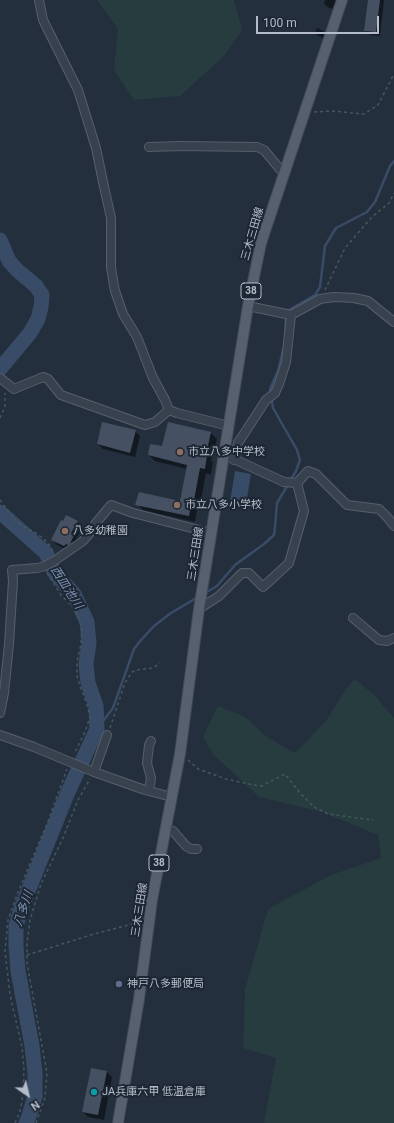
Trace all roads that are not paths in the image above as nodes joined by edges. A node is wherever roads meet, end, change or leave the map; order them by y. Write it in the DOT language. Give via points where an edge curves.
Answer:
graph roads {
  1 [pos="39,0"];
  2 [pos="342,0"];
  3 [pos="149,147"];
  4 [pos="284,174"];
  5 [pos="248,306"];
  6 [pos="291,315"];
  7 [pos="394,322"];
  8 [pos="4,381"];
  9 [pos="169,410"];
  10 [pos="228,426"];
  11 [pos="223,454"];
  12 [pos="234,460"];
  13 [pos="297,483"];
  14 [pos="394,526"];
  15 [pos="211,533"];
  16 [pos="200,601"];
  17 [pos="353,618"];
  18 [pos="394,638"];
  19 [pos="0,714"];
  20 [pos="0,735"];
  21 [pos="107,736"];
  22 [pos="151,741"];
  23 [pos="91,771"];
  24 [pos="149,791"];
  25 [pos="172,797"];
  26 [pos="166,828"];
  27 [pos="197,849"];
  28 [pos="118,1123"];
  1 -- 9 [label="street" via="43,20 78,90 96,148 112,218 111,268 115,291 123,314 137,337"];
  2 -- 4 [label="main road, 三木三田線 / 38"];
  3 -- 4 [label="street" via="257,147 264,150"];
  4 -- 5 [label="main road, 三木三田線 / 38" via="261,243"];
  5 -- 6 [label="street"];
  5 -- 10 [label="main road, 三木三田線 / 38"];
  6 -- 7 [label="street" via="320,299 334,297 368,301"];
  6 -- 12 [label="street" via="286,362 279,384 238,443"];
  8 -- 9 [label="street" via="14,389 43,377 48,379 61,395 145,425 155,422"];
  9 -- 10 [label="street"];
  10 -- 11 [label="main road, 三木三田線 / 38"];
  11 -- 12 [label="street"];
  11 -- 15 [label="main road, 三木三田線 / 38"];
  12 -- 13 [label="street" via="284,482"];
  13 -- 14 [label="street" via="308,471 316,474 347,505 379,508"];
  13 -- 16 [label="street" via="304,511 289,563 263,587 249,573 242,573 219,596"];
  15 -- 16 [label="main road, 三木三田線 / 38"];
  15 -- 19 [label="street" via="111,505 83,541 55,560 44,566 12,570 7,659"];
  16 -- 25 [label="main road, 三木三田線 / 38"];
  17 -- 18 [label="street" via="379,640 387,641"];
  20 -- 23 [label="street"];
  21 -- 23 [label="street"];
  22 -- 24 [label="street" via="147,763 151,778"];
  23 -- 24 [label="street"];
  24 -- 25 [label="street"];
  25 -- 26 [label="main road, 三木三田線 / 38"];
  26 -- 27 [label="street" via="173,831 186,846"];
  26 -- 28 [label="main road, 三木三田線 / 38"];
}
